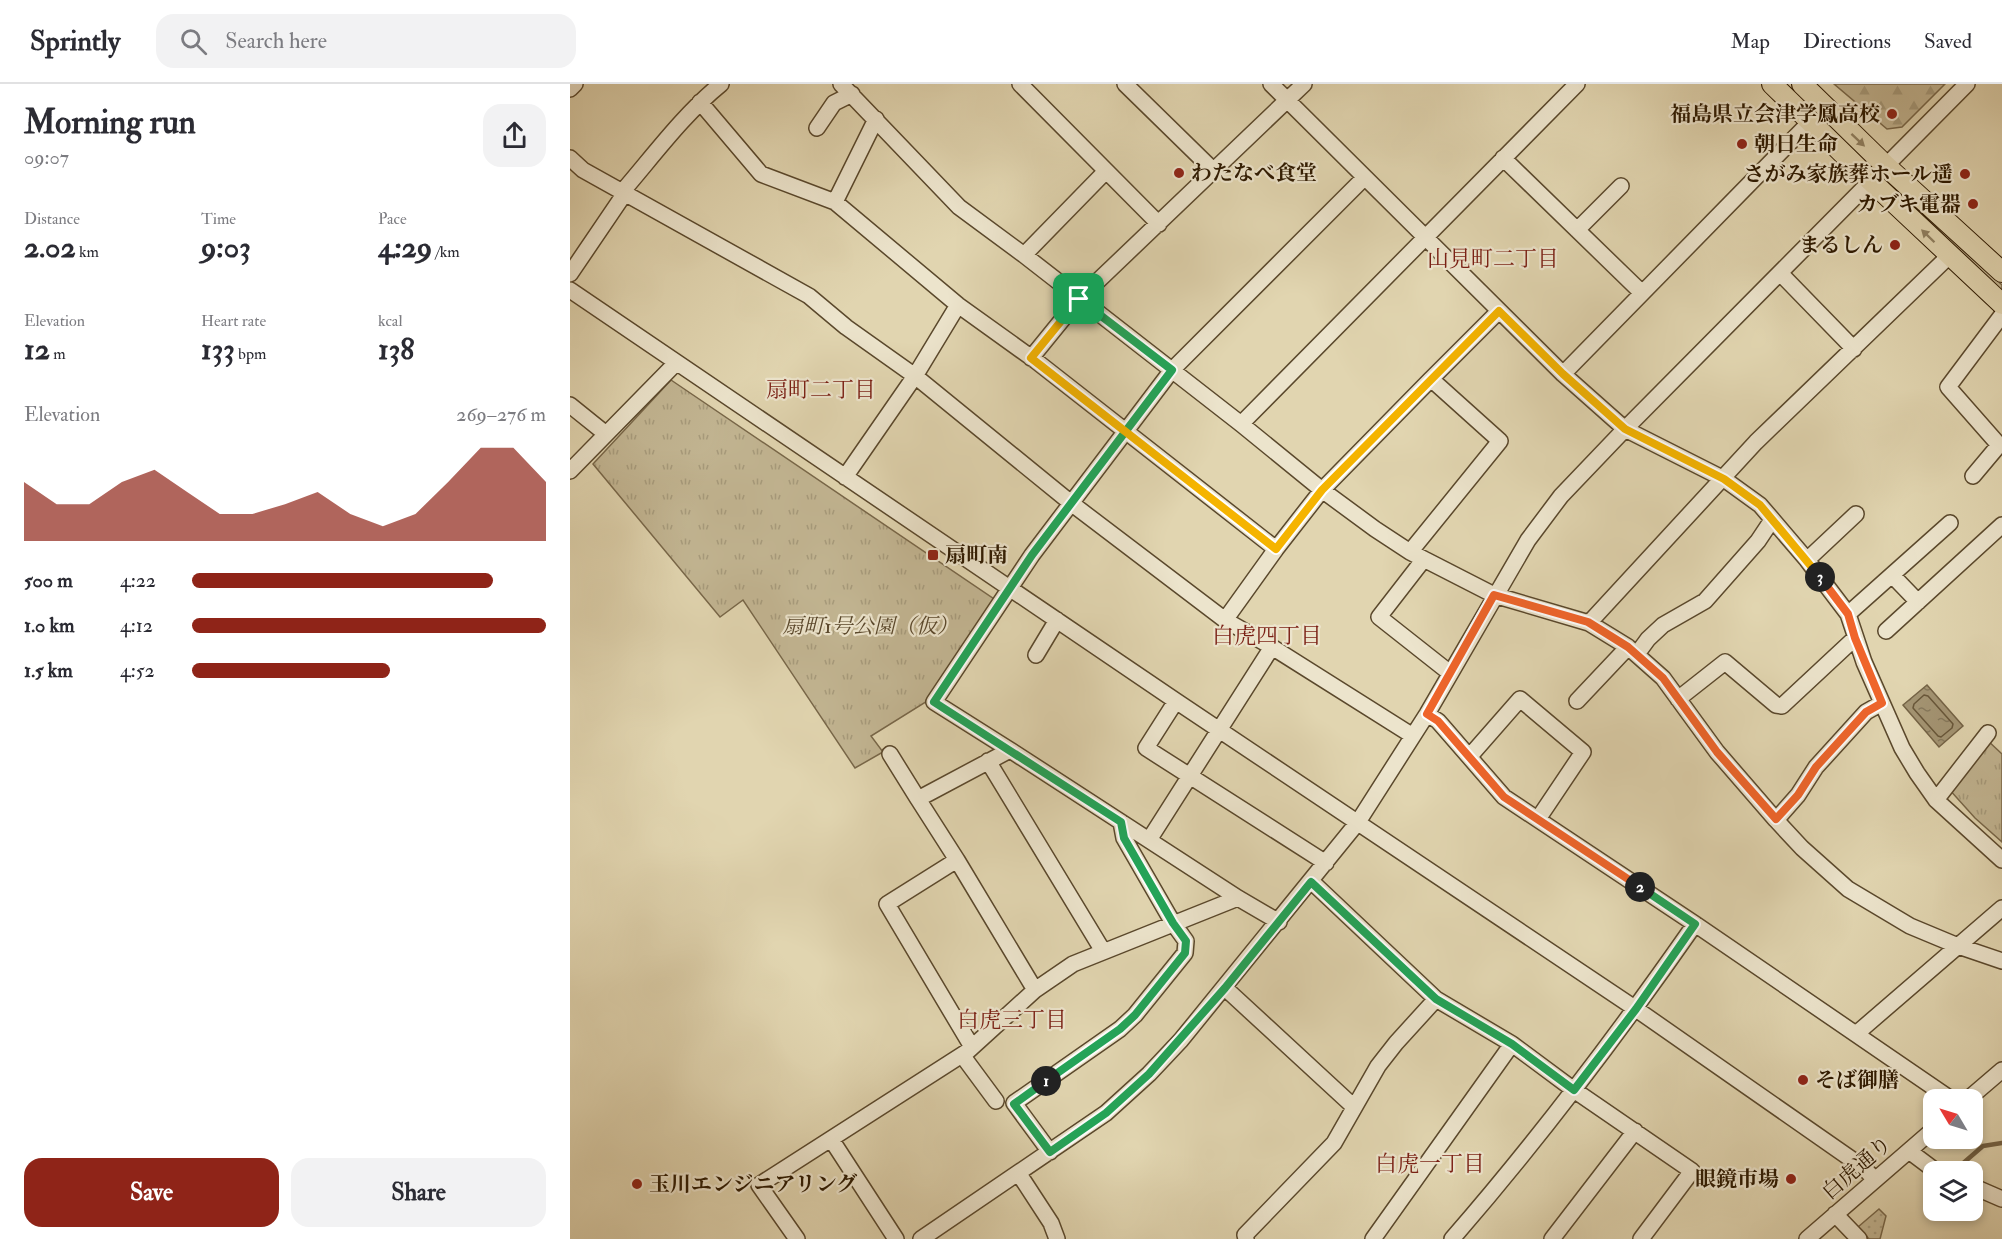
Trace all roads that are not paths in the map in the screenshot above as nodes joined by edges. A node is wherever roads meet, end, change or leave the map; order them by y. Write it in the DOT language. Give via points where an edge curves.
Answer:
graph roads {
  1 [pos="574,84"];
  2 [pos="721,84"];
  3 [pos="1020,84"];
  4 [pos="1125,84"];
  5 [pos="1271,84"];
  6 [pos="1304,84"];
  7 [pos="1577,84"];
  8 [pos="1772,84"];
  9 [pos="1802,84"];
  10 [pos="1967,84"];
  11 [pos="570,89"];
  12 [pos="846,89"];
  13 [pos="1288,100"];
  14 [pos="700,102"];
  15 [pos="876,119"];
  16 [pos="1810,122"];
  17 [pos="817,128"];
  18 [pos="570,158"];
  19 [pos="1503,159"];
  20 [pos="1886,166"];
  21 [pos="1106,171"];
  22 [pos="1214,171"];
  23 [pos="1364,178"];
  24 [pos="1871,181"];
  25 [pos="1621,186"];
  26 [pos="624,192"];
  27 [pos="835,202"];
  28 [pos="1159,224"];
  29 [pos="1576,230"];
  30 [pos="1426,239"];
  31 [pos="1024,255"];
  32 [pos="1949,256"];
  33 [pos="2002,272"];
  34 [pos="1780,273"];
  35 [pos="570,274"];
  36 [pos="570,290"];
  37 [pos="1641,292"];
  38 [pos="1079,299"];
  39 [pos="958,304"];
  40 [pos="2002,304"];
  41 [pos="1499,311"];
  42 [pos="2002,315"];
  43 [pos="1854,349"];
  44 [pos="1031,358"];
  45 [pos="676,363"];
  46 [pos="1172,370"];
  47 [pos="1563,374"];
  48 [pos="915,376"];
  49 [pos="1431,379"];
  50 [pos="570,405"];
  51 [pos="1241,424"];
  52 [pos="1625,429"];
  53 [pos="1125,431"];
  54 [pos="606,434"];
  55 [pos="570,471"];
  56 [pos="1973,476"];
  57 [pos="845,477"];
  58 [pos="1724,479"];
  59 [pos="1322,490"];
  60 [pos="1071,503"];
  61 [pos="1856,514"];
  62 [pos="1772,520"];
  63 [pos="1950,523"];
  64 [pos="2002,525"];
  65 [pos="1276,549"];
  66 [pos="1417,555"];
  67 [pos="1807,560"];
  68 [pos="1892,575"];
  69 [pos="1010,589"];
  70 [pos="1494,595"];
  71 [pos="1918,602"];
  72 [pos="1848,614"];
  73 [pos="1225,620"];
  74 [pos="1057,621"];
  75 [pos="1588,622"];
  76 [pos="1886,631"];
  77 [pos="1855,638"];
  78 [pos="1272,647"];
  79 [pos="1633,651"];
  80 [pos="1036,654"];
  81 [pos="1450,673"];
  82 [pos="1678,699"];
  83 [pos="1176,701"];
  84 [pos="1577,701"];
  85 [pos="1882,703"];
  86 [pos="1427,714"];
  87 [pos="1219,730"];
  88 [pos="1989,733"];
  89 [pos="1413,736"];
  90 [pos="1010,750"];
  91 [pos="890,754"];
  92 [pos="1470,756"];
  93 [pos="988,761"];
  94 [pos="1189,776"];
  95 [pos="918,800"];
  96 [pos="1936,800"];
  97 [pos="1538,819"];
  98 [pos="1776,819"];
  99 [pos="1121,822"];
  100 [pos="1358,822"];
  101 [pos="1149,840"];
  102 [pos="957,860"];
  103 [pos="2002,860"];
  104 [pos="1326,863"];
  105 [pos="1311,882"];
  106 [pos="1238,898"];
  107 [pos="2002,908"];
  108 [pos="1279,922"];
  109 [pos="1173,923"];
  110 [pos="1695,924"];
  111 [pos="1959,946"];
  112 [pos="1103,951"];
  113 [pos="2002,961"];
  114 [pos="1225,988"];
  115 [pos="1035,990"];
  116 [pos="1436,999"];
  117 [pos="1636,1009"];
  118 [pos="1856,1034"];
  119 [pos="1512,1044"];
  120 [pos="967,1051"];
  121 [pos="2002,1070"];
  122 [pos="1936,1089"];
  123 [pos="1980,1089"];
  124 [pos="1574,1090"];
  125 [pos="996,1101"];
  126 [pos="1354,1107"];
  127 [pos="1635,1131"];
  128 [pos="1923,1139"];
  129 [pos="831,1140"];
  130 [pos="1909,1151"];
  131 [pos="1050,1152"];
  132 [pos="1923,1162"];
  133 [pos="1018,1174"];
  134 [pos="1875,1180"];
  135 [pos="1983,1191"];
  136 [pos="2002,1199"];
  137 [pos="1835,1215"];
  138 [pos="797,1239"];
  139 [pos="896,1239"];
  140 [pos="921,1239"];
  141 [pos="1057,1239"];
  142 [pos="1246,1239"];
  143 [pos="1373,1239"];
  144 [pos="1452,1239"];
  145 [pos="1552,1239"];
  146 [pos="1641,1239"];
  147 [pos="1807,1239"];
  148 [pos="1859,1239"];
  1 -- 11 [label="street"];
  2 -- 14 [label="street"];
  3 -- 21 [label="street"];
  4 -- 22 [label="street"];
  5 -- 13 [label="street"];
  6 -- 13 [label="street"];
  7 -- 19 [label="street"];
  8 -- 16 [label="main road"];
  9 -- 20 [label="main road, one-way"];
  10 -- 20 [label="street"];
  12 -- 15 [label="street"];
  12 -- 17 [label="street"];
  13 -- 22 [label="street"];
  13 -- 23 [label="street"];
  14 -- 26 [label="street"];
  14 -- 27 [label="street" via="761,174"];
  15 -- 27 [label="street"];
  15 -- 31 [label="street" via="959,207"];
  16 -- 24 [label="main road"];
  16 -- 37 [label="street"];
  18 -- 26 [label="street" via="583,170"];
  19 -- 29 [label="street"];
  19 -- 30 [label="street"];
  20 -- 24 [label="street"];
  20 -- 33 [label="main road"];
  21 -- 28 [label="street"];
  21 -- 31 [label="street"];
  22 -- 28 [label="street"];
  23 -- 30 [label="street"];
  23 -- 46 [label="street"];
  32 -- 24 [label="main road, one-way"];
  24 -- 34 [label="street"];
  25 -- 29 [label="street"];
  26 -- 35 [label="street"];
  26 -- 48 [label="street" via="809,296"];
  27 -- 39 [label="street"];
  28 -- 38 [label="street"];
  29 -- 37 [label="street"];
  30 -- 41 [label="street"];
  30 -- 51 [label="street"];
  31 -- 38 [label="street"];
  32 -- 40 [label="main road"];
  32 -- 43 [label="street"];
  34 -- 43 [label="street"];
  34 -- 52 [label="street"];
  36 -- 45 [label="street"];
  37 -- 47 [label="street"];
  38 -- 44 [label="street"];
  38 -- 46 [label="street"];
  39 -- 44 [label="street"];
  39 -- 48 [label="street"];
  41 -- 47 [label="street"];
  41 -- 49 [label="street"];
  42 -- 56 [label="street" via="1948,387 1999,445"];
  43 -- 58 [label="street" via="1756,442"];
  44 -- 53 [label="street"];
  45 -- 54 [label="street"];
  45 -- 57 [label="street"];
  46 -- 51 [label="street"];
  46 -- 53 [label="street"];
  47 -- 52 [label="street"];
  48 -- 57 [label="street"];
  48 -- 60 [label="street"];
  49 -- 59 [label="street"];
  49 -- 66 [label="street" via="1500,441"];
  50 -- 54 [label="street"];
  51 -- 59 [label="street"];
  52 -- 58 [label="street"];
  52 -- 70 [label="street" via="1561,496"];
  53 -- 60 [label="street"];
  53 -- 65 [label="street"];
  54 -- 55 [label="street"];
  57 -- 69 [label="street"];
  58 -- 62 [label="street" via="1760,505"];
  58 -- 75 [label="street"];
  59 -- 65 [label="street"];
  59 -- 66 [label="street"];
  60 -- 69 [label="street"];
  60 -- 73 [label="street"];
  61 -- 67 [label="street"];
  62 -- 67 [label="street"];
  62 -- 79 [label="street" via="1705,601 1663,625"];
  63 -- 68 [label="street"];
  64 -- 71 [label="street"];
  65 -- 73 [label="street"];
  66 -- 70 [label="street"];
  66 -- 81 [label="street" via="1379,616"];
  67 -- 72 [label="street"];
  68 -- 71 [label="street"];
  68 -- 72 [label="street"];
  69 -- 74 [label="street"];
  69 -- 90 [label="street" via="934,702"];
  70 -- 75 [label="street"];
  70 -- 81 [label="street"];
  71 -- 76 [label="street"];
  72 -- 77 [label="street"];
  73 -- 78 [label="street"];
  74 -- 80 [label="street"];
  74 -- 83 [label="street"];
  75 -- 79 [label="street"];
  77 -- 82 [label="street" via="1782,706 1725,662"];
  77 -- 85 [label="street"];
  78 -- 87 [label="street"];
  78 -- 89 [label="street"];
  79 -- 82 [label="street" via="1663,678"];
  79 -- 84 [label="street"];
  81 -- 86 [label="street"];
  82 -- 98 [label="street" via="1717,752"];
  83 -- 87 [label="street"];
  83 -- 94 [label="street" via="1146,748"];
  85 -- 96 [label="street" via="1907,756"];
  85 -- 98 [label="street" via="1866,712"];
  86 -- 89 [label="street"];
  86 -- 92 [label="street"];
  87 -- 94 [label="street"];
  87 -- 100 [label="street"];
  88 -- 96 [label="street"];
  89 -- 100 [label="street"];
  90 -- 93 [label="street"];
  90 -- 99 [label="street"];
  91 -- 95 [label="street"];
  92 -- 97 [label="street" via="1498,791"];
  92 -- 97 [label="street" via="1520,699 1583,752"];
  93 -- 95 [label="street"];
  93 -- 112 [label="street"];
  94 -- 101 [label="street"];
  94 -- 104 [label="street"];
  95 -- 102 [label="street"];
  96 -- 103 [label="street"];
  97 -- 110 [label="street"];
  98 -- 111 [label="street" via="1848,889 1910,926"];
  99 -- 101 [label="street"];
  99 -- 109 [label="street" via="1124,838"];
  100 -- 104 [label="street"];
  100 -- 117 [label="street"];
  101 -- 106 [label="street"];
  102 -- 115 [label="street"];
  102 -- 120 [label="street" via="887,904"];
  104 -- 105 [label="street"];
  105 -- 108 [label="street"];
  105 -- 116 [label="street"];
  106 -- 108 [label="street"];
  106 -- 109 [label="street"];
  107 -- 111 [label="street"];
  108 -- 114 [label="street"];
  109 -- 112 [label="street"];
  109 -- 131 [label="street" via="1186,941 1185,953 1151,997 1120,1029 1014,1104"];
  110 -- 117 [label="street"];
  110 -- 118 [label="street"];
  111 -- 113 [label="street"];
  111 -- 118 [label="street"];
  112 -- 115 [label="street" via="1073,964"];
  114 -- 126 [label="street"];
  114 -- 131 [label="street" via="1149,1074 1106,1113"];
  115 -- 120 [label="street"];
  116 -- 119 [label="street"];
  116 -- 126 [label="street" via="1395,1043"];
  117 -- 124 [label="street"];
  117 -- 134 [label="street" via="1864,1168"];
  118 -- 122 [label="street"];
  119 -- 124 [label="street"];
  119 -- 143 [label="street"];
  120 -- 125 [label="street"];
  120 -- 129 [label="street"];
  121 -- 123 [label="street"];
  124 -- 127 [label="street"];
  124 -- 144 [label="street"];
  126 -- 142 [label="street" via="1334,1143 1245,1235"];
  127 -- 145 [label="street"];
  127 -- 146 [label="street" via="1692,1171"];
  128 -- 130 [label="street, 白虎通り"];
  129 -- 138 [label="street" via="759,1185"];
  129 -- 139 [label="street"];
  130 -- 132 [label="street"];
  130 -- 134 [label="street, 白虎通り"];
  131 -- 133 [label="street"];
  133 -- 140 [label="street"];
  133 -- 141 [label="street" via="1051,1223"];
  134 -- 137 [label="street, 白虎通り"];
  135 -- 136 [label="street"];
  137 -- 147 [label="street, 白虎通り"];
  137 -- 148 [label="street"];
}
